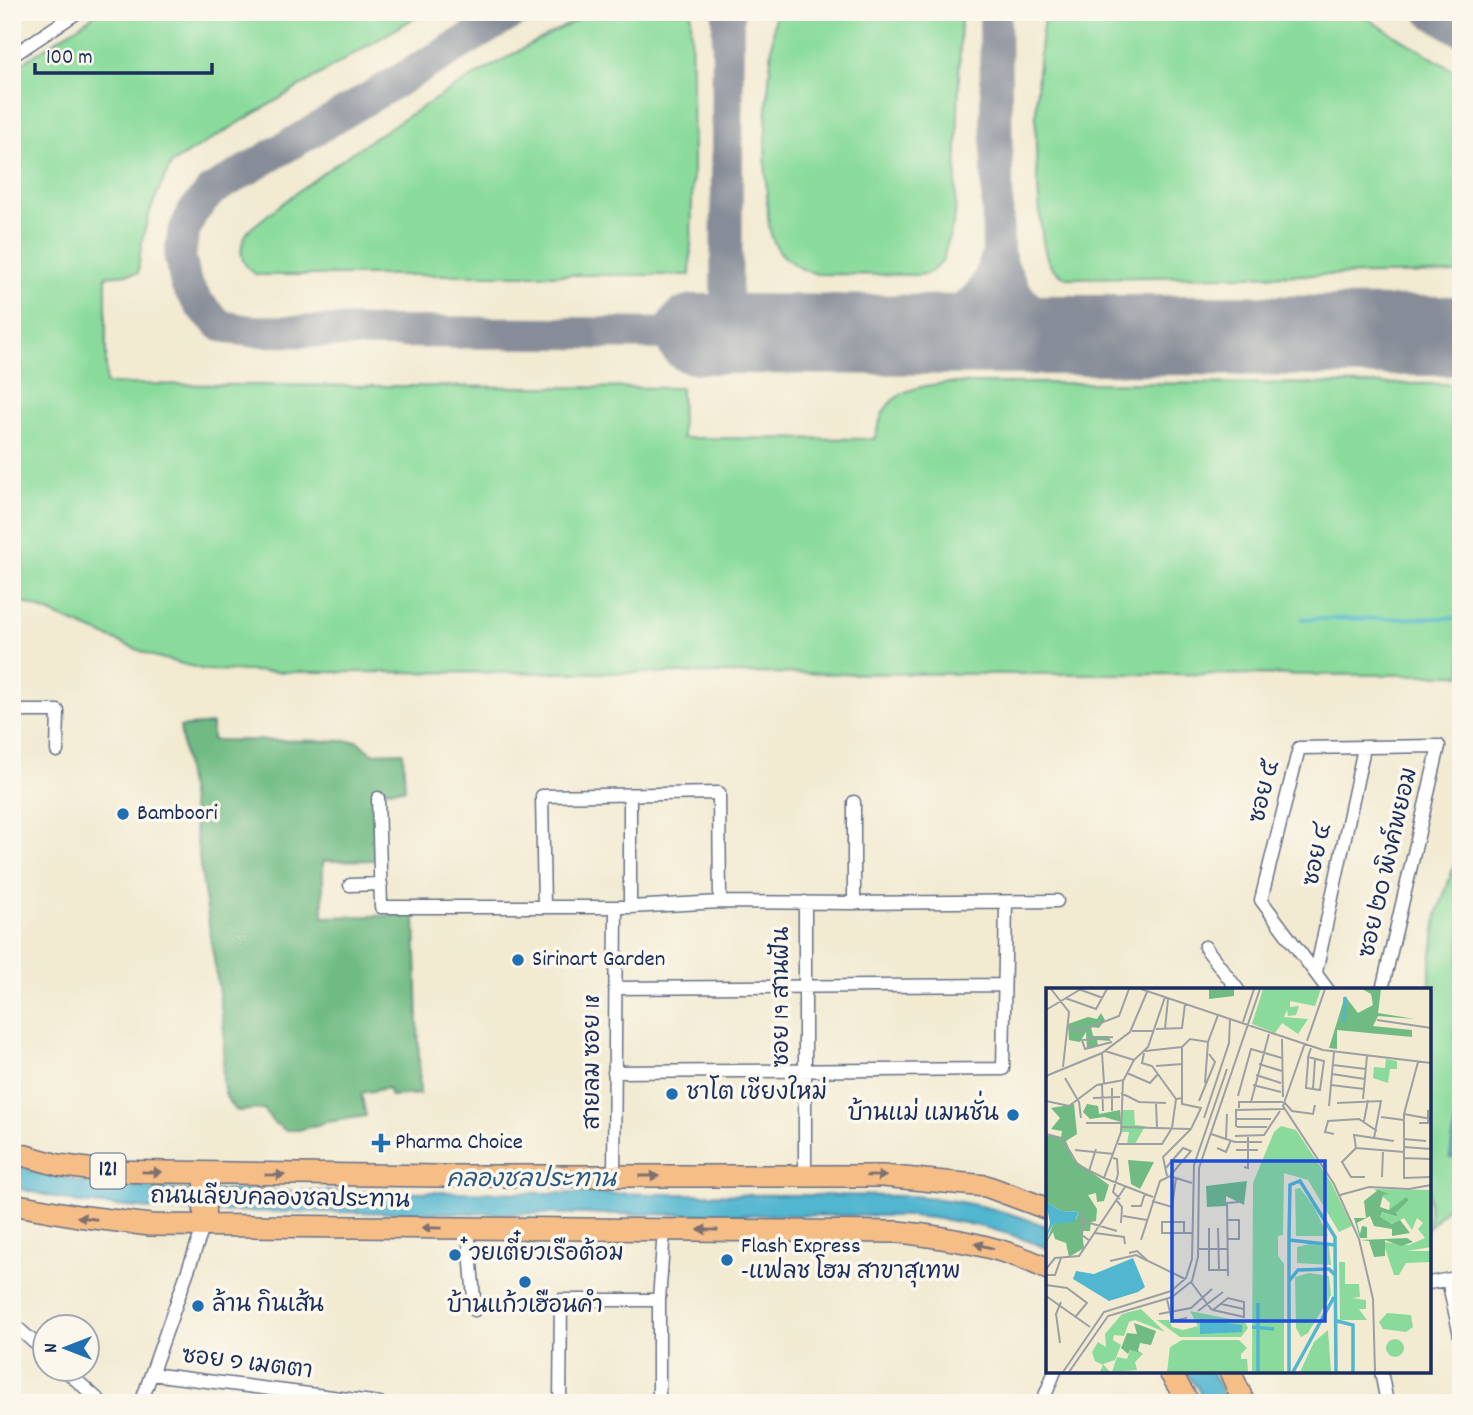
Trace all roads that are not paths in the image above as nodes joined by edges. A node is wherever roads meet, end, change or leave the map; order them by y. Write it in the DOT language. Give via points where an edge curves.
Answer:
graph roads {
  1 [pos="78,12"];
  2 [pos="12,56"];
  3 [pos="12,711"];
  4 [pos="1439,746"];
  5 [pos="1364,748"];
  6 [pos="57,751"];
  7 [pos="630,796"];
  8 [pos="378,798"];
  9 [pos="854,802"];
  10 [pos="381,884"];
  11 [pos="350,885"];
  12 [pos="1057,901"];
  13 [pos="720,902"];
  14 [pos="805,902"];
  15 [pos="1006,902"];
  16 [pos="854,903"];
  17 [pos="629,906"];
  18 [pos="544,907"];
  19 [pos="616,907"];
  20 [pos="1205,947"];
  21 [pos="1315,972"];
  22 [pos="1004,985"];
  23 [pos="804,987"];
  24 [pos="615,988"];
  25 [pos="1236,988"];
  26 [pos="1327,988"];
  27 [pos="1382,988"];
  28 [pos="804,1069"];
  29 [pos="614,1072"];
  30 [pos="12,1152"];
  31 [pos="805,1175"];
  32 [pos="614,1176"];
  33 [pos="206,1181"];
  34 [pos="12,1204"];
  35 [pos="1046,1208"];
  36 [pos="204,1220"];
  37 [pos="468,1228"];
  38 [pos="664,1230"];
  39 [pos="1046,1268"];
  40 [pos="1454,1278"];
  41 [pos="1431,1283"];
  42 [pos="659,1300"];
  43 [pos="475,1310"];
  44 [pos="12,1323"];
  45 [pos="1461,1340"];
  46 [pos="32,1341"];
  47 [pos="1054,1373"];
  48 [pos="1170,1373"];
  49 [pos="1231,1373"];
  50 [pos="1381,1373"];
  51 [pos="151,1374"];
  52 [pos="81,1384"];
  53 [pos="102,1403"];
  54 [pos="141,1403"];
  55 [pos="380,1403"];
  56 [pos="560,1403"];
  57 [pos="659,1403"];
  58 [pos="1042,1403"];
  59 [pos="1189,1403"];
  60 [pos="1244,1403"];
  61 [pos="1387,1403"];
  1 -- 2 [label="street"];
  3 -- 6 [label="street" via="58,711"];
  4 -- 5 [label="street, ซอย ๕"];
  4 -- 27 [label="street, ซอย ๒๐ พิงค์พยอม"];
  5 -- 21 [label="street, ซอย ๔"];
  5 -- 21 [label="street, ซอย ๕" via="1299,748 1261,900"];
  7 -- 13 [label="street" via="719,793"];
  7 -- 17 [label="street"];
  7 -- 18 [label="street" via="542,796"];
  8 -- 10 [label="street"];
  9 -- 16 [label="street"];
  10 -- 11 [label="street"];
  10 -- 18 [label="street" via="382,907"];
  12 -- 15 [label="street"];
  13 -- 14 [label="street"];
  13 -- 17 [label="street"];
  14 -- 16 [label="street"];
  14 -- 23 [label="street, ซอย 19 สานฝัน"];
  15 -- 16 [label="street"];
  15 -- 22 [label="street"];
  17 -- 19 [label="street"];
  18 -- 19 [label="street"];
  19 -- 24 [label="street, สายลม ซอย 18"];
  20 -- 25 [label="street"];
  21 -- 26 [label="street"];
  22 -- 23 [label="street"];
  22 -- 28 [label="street" via="1003,1069"];
  23 -- 24 [label="street"];
  23 -- 28 [label="street, ซอย 19 สานฝัน"];
  24 -- 29 [label="street, สายลม ซอย 18"];
  28 -- 29 [label="street"];
  28 -- 31 [label="street, ซอย 19 สานฝัน"];
  29 -- 32 [label="street, สายลม ซอย 18"];
  30 -- 33 [label="main road, ถนนเลียบคลองชลประทาน / 121, one-way" via="58,1165"];
  32 -- 31 [label="main road, ถนนเลียบคลองชลประทาน / 121, one-way"];
  31 -- 35 [label="main road, ถนนเลียบคลองชลประทาน / 121, one-way" via="883,1176 986,1186"];
  33 -- 32 [label="main road, ถนนเลียบคลองชลประทาน / 121, one-way"];
  33 -- 36 [label="main road"];
  36 -- 34 [label="main road, ถนนเลียบคลองชลประทาน / 121, one-way" via="150,1224"];
  37 -- 36 [label="main road, ถนนเลียบคลองชลประทาน / 121, one-way"];
  36 -- 51 [label="street"];
  37 -- 38 [label="main road, ถนนเลียบคลองชลประทาน / 121"];
  37 -- 43 [label="street"];
  39 -- 38 [label="main road, ถนนเลียบคลองชลประทาน / 121, one-way" via="977,1244 899,1232"];
  38 -- 42 [label="street"];
  40 -- 41 [label="street"];
  40 -- 45 [label="street"];
  42 -- 56 [label="street" via="561,1300"];
  42 -- 57 [label="street"];
  44 -- 46 [label="street"];
  47 -- 58 [label="street"];
  48 -- 59 [label="main road"];
  49 -- 60 [label="main road"];
  50 -- 61 [label="street"];
  51 -- 54 [label="street"];
  51 -- 55 [label="street, ซอย ๑ เมตตา"];
  52 -- 53 [label="street"];
}
